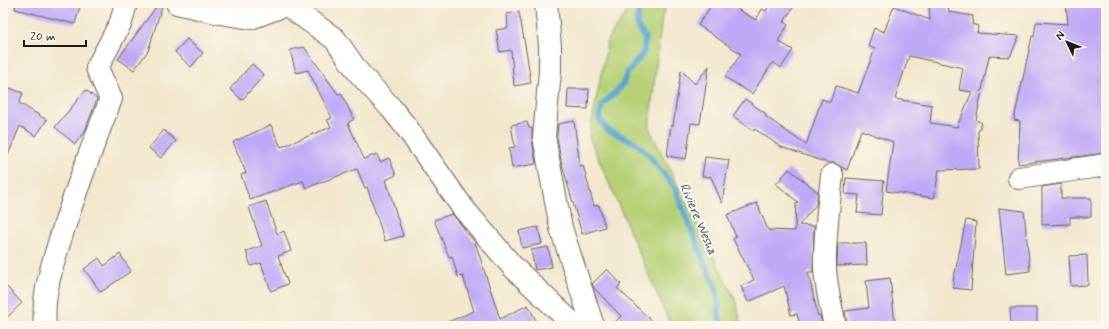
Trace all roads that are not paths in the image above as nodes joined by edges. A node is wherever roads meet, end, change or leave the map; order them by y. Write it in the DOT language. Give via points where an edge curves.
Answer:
graph roads {
  1 [pos="126,3"];
  2 [pos="177,3"];
  3 [pos="546,3"];
  4 [pos="284,4"];
  5 [pos="1106,165"];
  6 [pos="832,175"];
  7 [pos="1019,178"];
  8 [pos="45,326"];
  9 [pos="575,326"];
  10 [pos="593,326"];
  11 [pos="835,326"];
  1 -- 8 [label="street" via="121,22 97,68 111,100 77,187 51,271 44,312"];
  2 -- 4 [label="street" via="251,18"];
  3 -- 10 [label="street" via="550,71 544,137 562,228"];
  4 -- 9 [label="street" via="335,39 358,72 407,128 463,208 513,267"];
  5 -- 7 [label="street"];
  6 -- 11 [label="street" via="825,268"];
}
